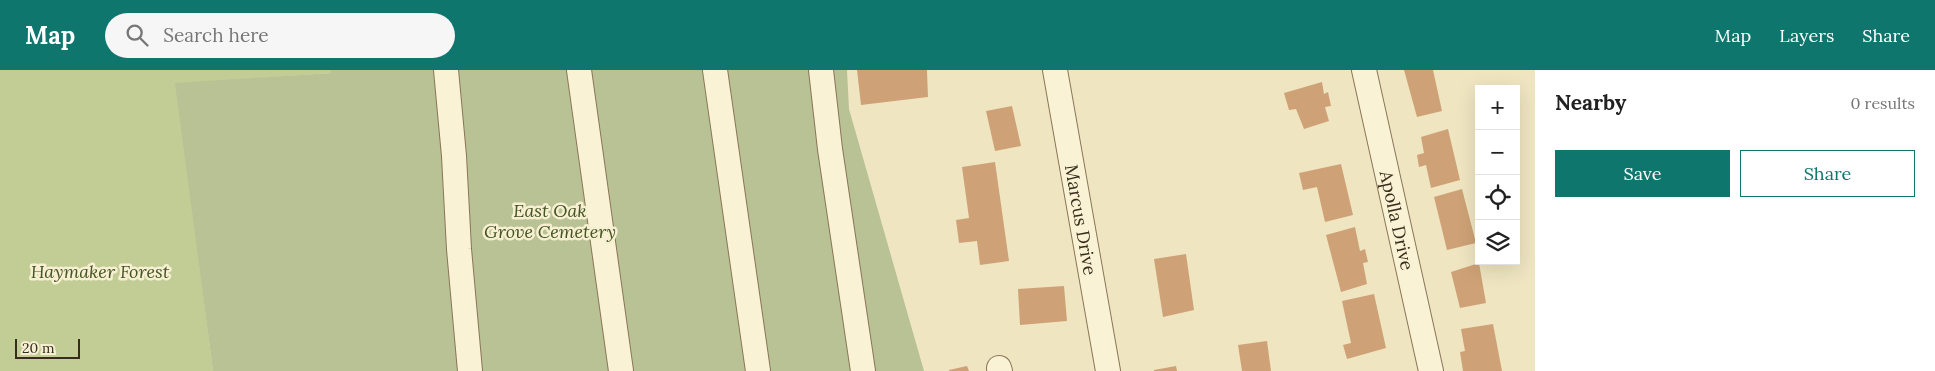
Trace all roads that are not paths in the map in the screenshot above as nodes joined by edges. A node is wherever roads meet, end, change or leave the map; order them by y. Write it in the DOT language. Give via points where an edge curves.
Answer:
graph roads {
  1 [pos="446,70"];
  2 [pos="579,70"];
  3 [pos="715,70"];
  4 [pos="821,70"];
  5 [pos="1055,70"];
  6 [pos="1364,70"];
  7 [pos="470,371"];
  8 [pos="621,371"];
  9 [pos="758,371"];
  10 [pos="863,371"];
  11 [pos="1108,371"];
  12 [pos="1432,371"];
  1 -- 7 [label="street"];
  2 -- 8 [label="street"];
  3 -- 9 [label="street"];
  4 -- 10 [label="street"];
  5 -- 11 [label="street, Marcus Drive"];
  6 -- 12 [label="street, Apolla Drive"];
}
